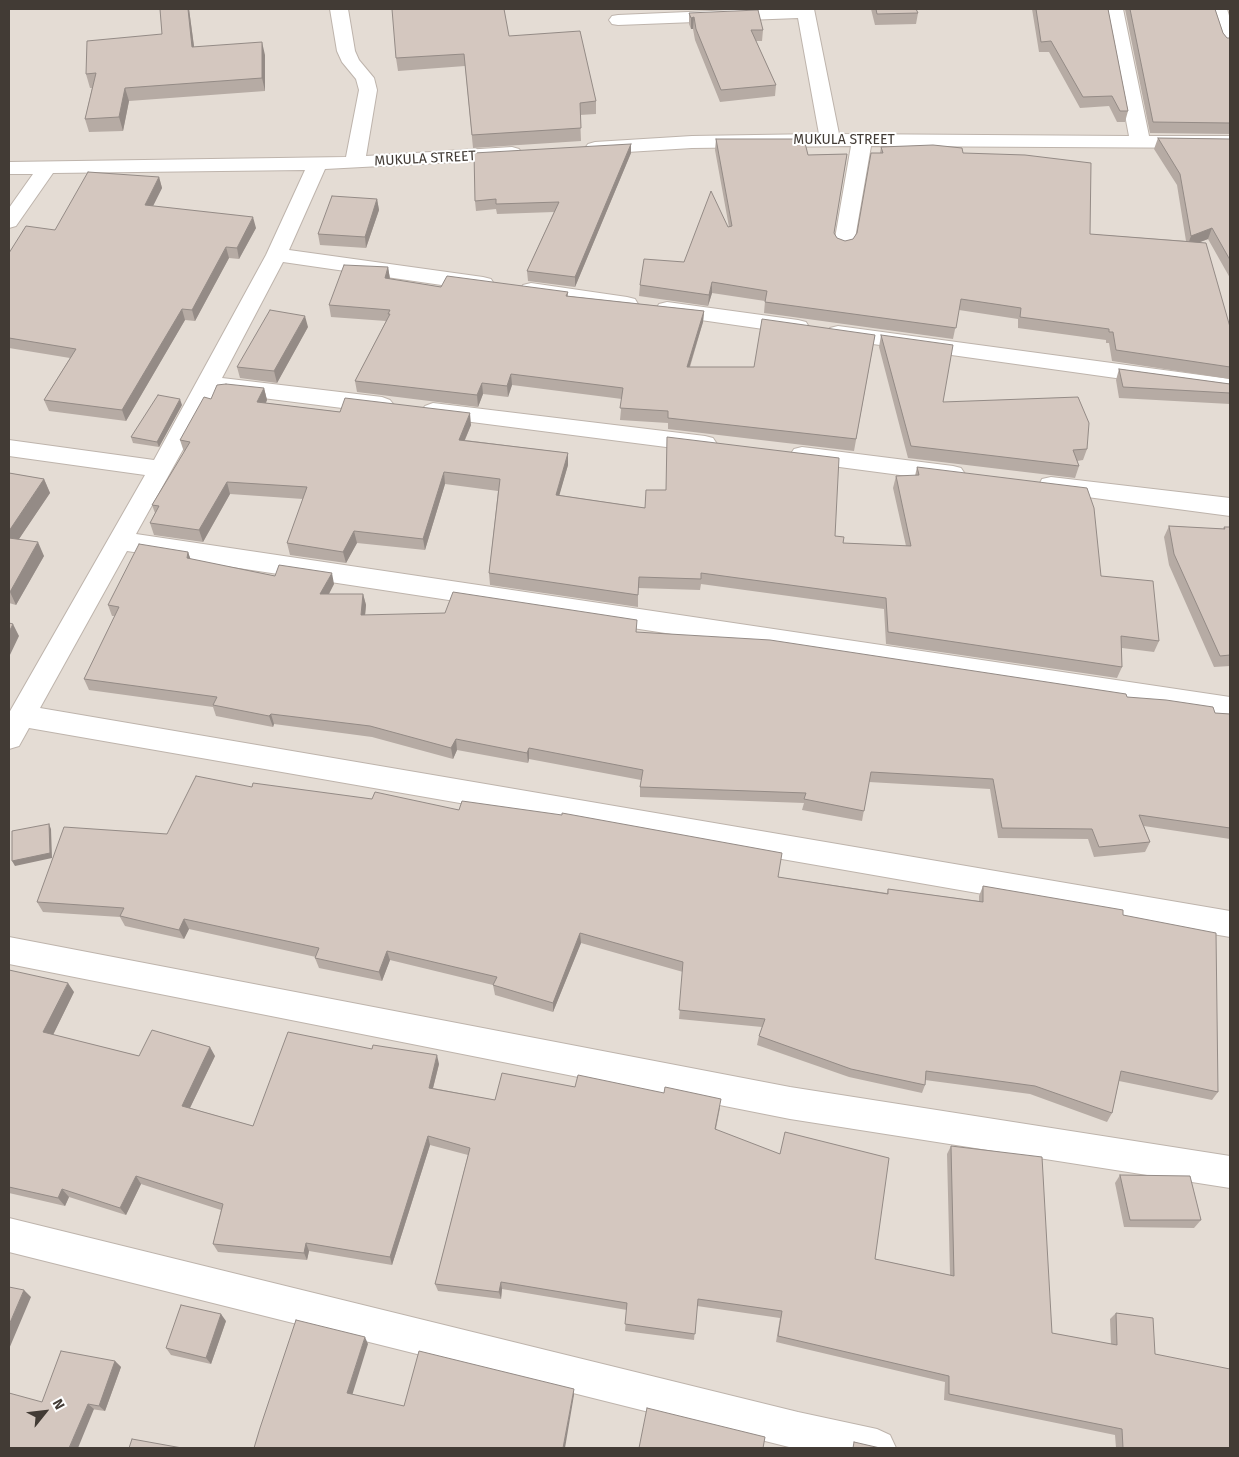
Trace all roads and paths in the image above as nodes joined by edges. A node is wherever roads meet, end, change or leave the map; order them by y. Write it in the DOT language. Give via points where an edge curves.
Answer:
graph roads {
  1 [pos="339,9"];
  2 [pos="1114,9"];
  3 [pos="1218,9"];
  4 [pos="806,10"];
  5 [pos="618,20"];
  6 [pos="1230,43"];
  7 [pos="830,140"];
  8 [pos="1140,140"];
  9 [pos="862,141"];
  10 [pos="1230,142"];
  11 [pos="577,149"];
  12 [pos="529,152"];
  13 [pos="318,163"];
  14 [pos="355,163"];
  15 [pos="48,166"];
  16 [pos="9,168"];
  17 [pos="9,222"];
  18 [pos="844,244"];
  19 [pos="276,255"];
  20 [pos="208,384"];
  21 [pos="1230,387"];
  22 [pos="724,446"];
  23 [pos="9,448"];
  24 [pos="784,453"];
  25 [pos="162,469"];
  26 [pos="972,476"];
  27 [pos="1032,483"];
  28 [pos="1230,507"];
  29 [pos="121,541"];
  30 [pos="1230,708"];
  31 [pos="15,727"];
  32 [pos="1230,924"];
  33 [pos="9,950"];
  34 [pos="1230,1172"];
  35 [pos="9,1235"];
  36 [pos="797,1440"];
  37 [pos="877,1448"];
  1 -- 14 [label="street" via="346,51 365,78 368,90"];
  2 -- 8 [label="street"];
  3 -- 6 [label="street"];
  4 -- 5 [label="street"];
  4 -- 7 [label="street"];
  7 -- 9 [label="street, MUKULA STREET"];
  7 -- 11 [label="street, MUKULA STREET" via="692,142"];
  8 -- 9 [label="street, MUKULA STREET"];
  8 -- 10 [label="street, MUKULA STREET"];
  9 -- 18 [label="street"];
  12 -- 14 [label="street, MUKULA STREET"];
  13 -- 14 [label="street, MUKULA STREET"];
  13 -- 15 [label="street, MUKULA STREET"];
  13 -- 19 [label="street"];
  15 -- 16 [label="street, MUKULA STREET"];
  15 -- 17 [label="street"];
  19 -- 20 [label="street"];
  19 -- 21 [label="street"];
  20 -- 22 [label="street"];
  20 -- 25 [label="street"];
  23 -- 25 [label="street"];
  24 -- 26 [label="street"];
  25 -- 29 [label="street"];
  27 -- 28 [label="street"];
  29 -- 30 [label="street"];
  29 -- 31 [label="street"];
  31 -- 32 [label="street"];
  33 -- 34 [label="street" via="790,1103"];
  35 -- 36 [label="street"];
  36 -- 37 [label="street"];
}
